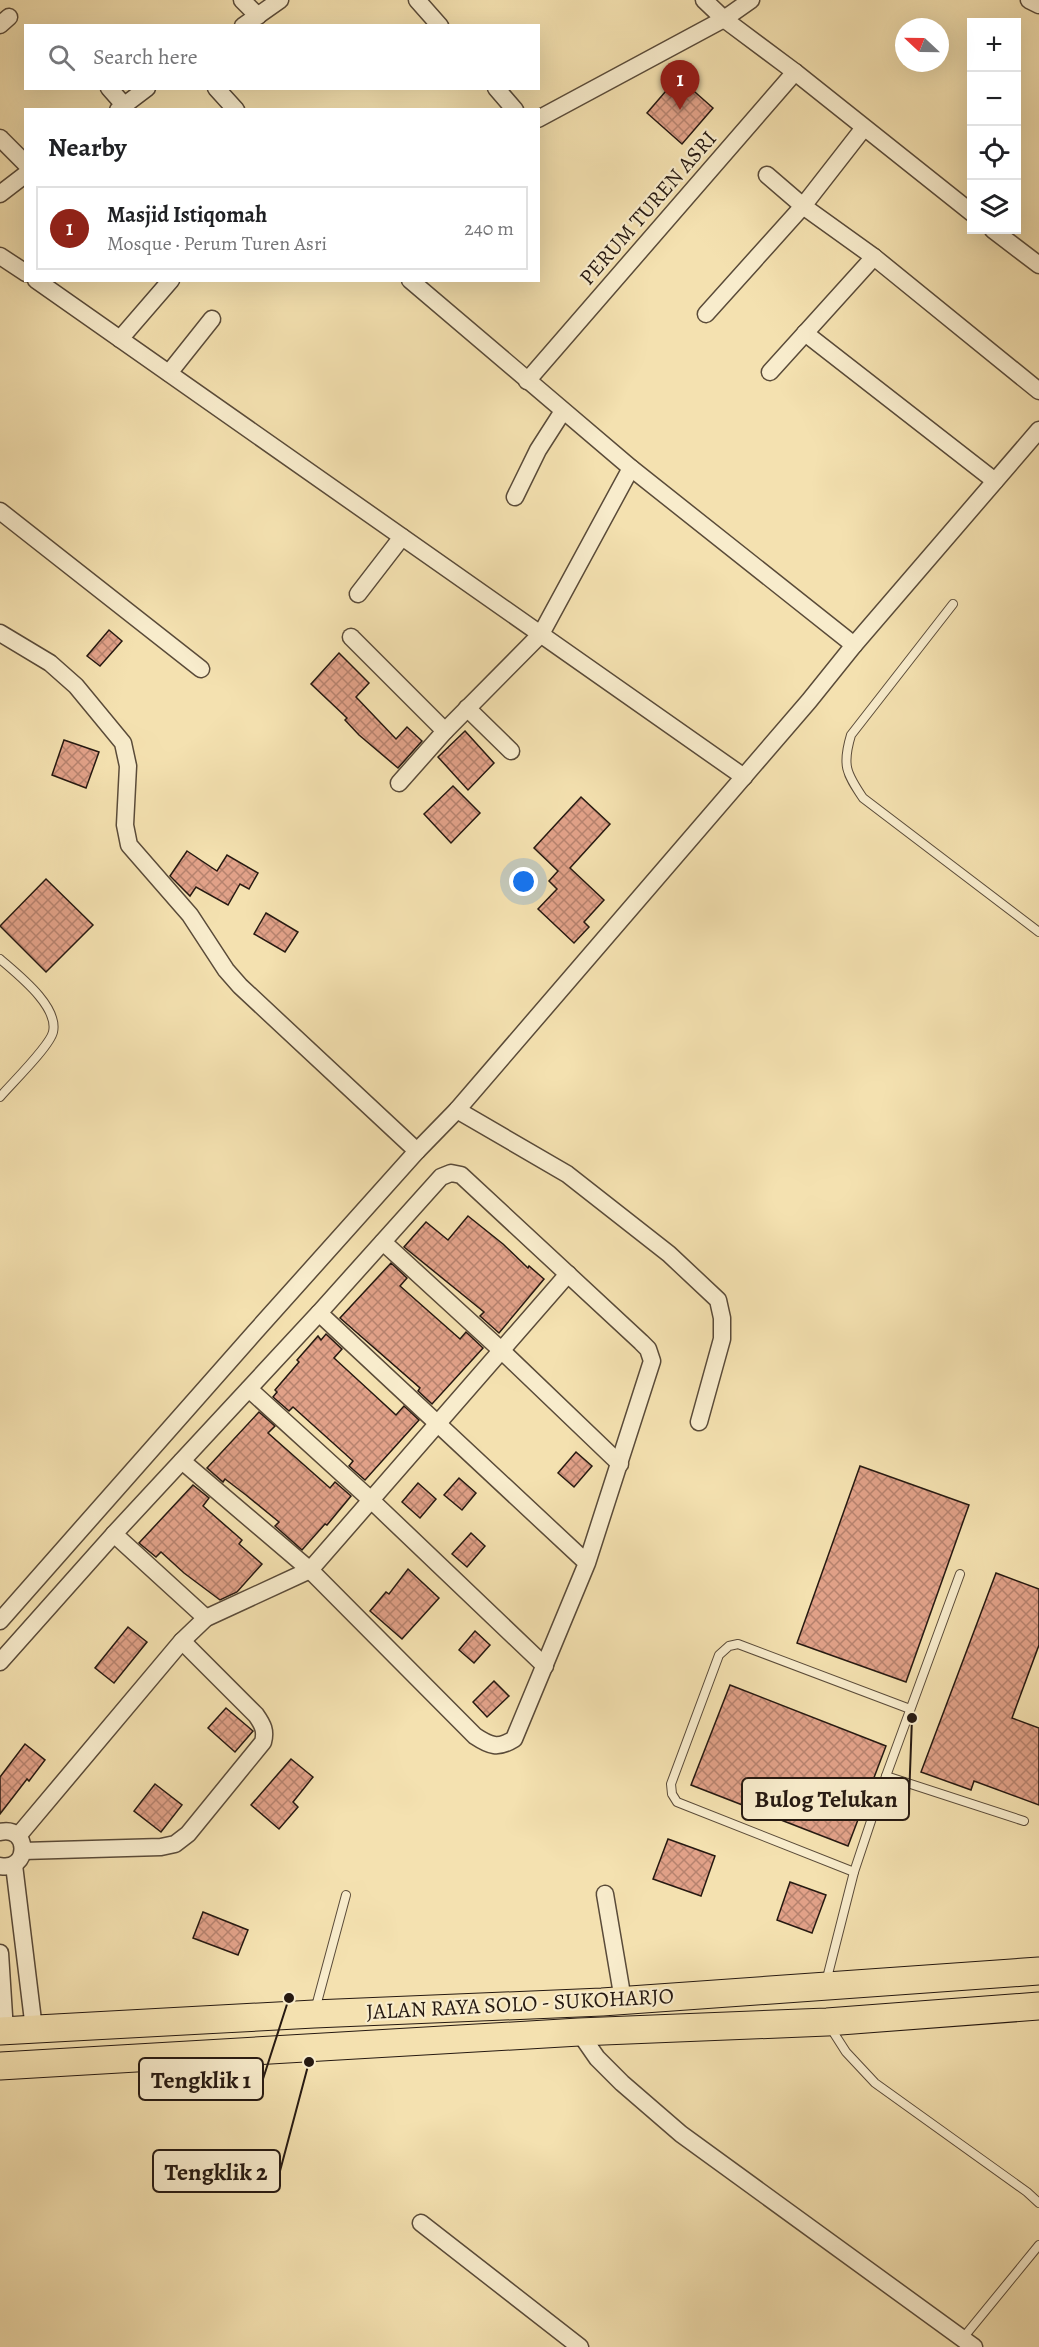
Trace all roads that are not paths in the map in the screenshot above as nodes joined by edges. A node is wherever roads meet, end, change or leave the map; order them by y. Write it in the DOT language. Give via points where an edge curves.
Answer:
graph roads {
  1 [pos="242,0"];
  2 [pos="280,0"];
  3 [pos="417,0"];
  4 [pos="704,0"];
  5 [pos="750,0"];
  6 [pos="1029,0"];
  7 [pos="1039,5"];
  8 [pos="258,16"];
  9 [pos="723,19"];
  10 [pos="246,24"];
  11 [pos="438,24"];
  12 [pos="795,72"];
  13 [pos="111,90"];
  14 [pos="144,90"];
  15 [pos="218,90"];
  16 [pos="498,90"];
  17 [pos="121,107"];
  18 [pos="234,108"];
  19 [pos="513,108"];
  20 [pos="540,118"];
  21 [pos="863,129"];
  22 [pos="0,138"];
  23 [pos="24,162"];
  24 [pos="766,175"];
  25 [pos="24,176"];
  26 [pos="0,194"];
  27 [pos="803,206"];
  28 [pos="967,209"];
  29 [pos="998,234"];
  30 [pos="0,256"];
  31 [pos="874,257"];
  32 [pos="1039,265"];
  33 [pos="24,272"];
  34 [pos="39,282"];
  35 [pos="169,282"];
  36 [pos="412,282"];
  37 [pos="706,314"];
  38 [pos="212,319"];
  39 [pos="805,333"];
  40 [pos="120,339"];
  41 [pos="770,372"];
  42 [pos="169,373"];
  43 [pos="530,377"];
  44 [pos="1039,391"];
  45 [pos="563,411"];
  46 [pos="1039,430"];
  47 [pos="631,468"];
  48 [pos="995,481"];
  49 [pos="515,497"];
  50 [pos="0,511"];
  51 [pos="402,537"];
  52 [pos="358,594"];
  53 [pos="953,604"];
  54 [pos="0,633"];
  55 [pos="541,634"];
  56 [pos="351,637"];
  57 [pos="854,645"];
  58 [pos="201,669"];
  59 [pos="467,708"];
  60 [pos="445,731"];
  61 [pos="511,751"];
  62 [pos="744,777"];
  63 [pos="399,783"];
  64 [pos="1039,932"];
  65 [pos="0,959"];
  66 [pos="0,1097"];
  67 [pos="457,1110"];
  68 [pos="417,1151"];
  69 [pos="383,1242"];
  70 [pos="568,1274"];
  71 [pos="319,1313"];
  72 [pos="501,1350"];
  73 [pos="249,1389"];
  74 [pos="699,1422"];
  75 [pos="436,1424"];
  76 [pos="182,1461"];
  77 [pos="620,1464"];
  78 [pos="371,1500"];
  79 [pos="114,1534"];
  80 [pos="587,1563"];
  81 [pos="310,1570"];
  82 [pos="960,1574"];
  83 [pos="206,1618"];
  84 [pos="0,1621"];
  85 [pos="182,1641"];
  86 [pos="0,1662"];
  87 [pos="545,1666"];
  88 [pos="910,1709"];
  89 [pos="886,1776"];
  90 [pos="1024,1821"];
  91 [pos="0,1832"];
  92 [pos="14,1854"];
  93 [pos="854,1872"];
  94 [pos="605,1894"];
  95 [pos="346,1895"];
  96 [pos="0,1953"];
  97 [pos="1039,1971"];
  98 [pos="825,1985"];
  99 [pos="613,2001"];
  100 [pos="1039,2006"];
  101 [pos="314,2014"];
  102 [pos="827,2022"];
  103 [pos="34,2029"];
  104 [pos="2,2031"];
  105 [pos="597,2031"];
  106 [pos="0,2066"];
  107 [pos="1039,2204"];
  108 [pos="421,2223"];
  109 [pos="1039,2245"];
  110 [pos="969,2343"];
  111 [pos="580,2347"];
  1 -- 8 [label="street"];
  2 -- 8 [label="street"];
  3 -- 11 [label="street"];
  4 -- 9 [label="street"];
  5 -- 9 [label="street"];
  6 -- 7 [label="street"];
  8 -- 10 [label="street"];
  9 -- 12 [label="street"];
  9 -- 20 [label="street"];
  12 -- 21 [label="street"];
  12 -- 43 [label="street, PERUM TUREN ASRI"];
  13 -- 17 [label="street"];
  14 -- 17 [label="street"];
  15 -- 18 [label="street"];
  16 -- 19 [label="street"];
  21 -- 27 [label="street"];
  21 -- 28 [label="street"];
  22 -- 23 [label="street"];
  24 -- 27 [label="street"];
  25 -- 26 [label="street"];
  27 -- 31 [label="street"];
  27 -- 37 [label="street"];
  29 -- 32 [label="street"];
  30 -- 33 [label="street"];
  31 -- 39 [label="street"];
  31 -- 44 [label="street"];
  34 -- 40 [label="street"];
  35 -- 40 [label="street"];
  36 -- 43 [label="street"];
  38 -- 42 [label="street"];
  39 -- 41 [label="street"];
  39 -- 48 [label="street"];
  40 -- 42 [label="street"];
  42 -- 51 [label="street"];
  43 -- 45 [label="street"];
  45 -- 47 [label="street"];
  45 -- 49 [label="street"];
  46 -- 48 [label="street"];
  47 -- 55 [label="street"];
  47 -- 57 [label="street"];
  48 -- 57 [label="street"];
  50 -- 58 [label="street"];
  51 -- 52 [label="street"];
  51 -- 55 [label="street"];
  53 -- 64 [label="lane" via="851,735 844,757 848,776 863,798"];
  54 -- 68 [label="street" via="50,663 76,686 123,743 128,766 125,825 129,844 190,915 233,979"];
  55 -- 59 [label="street"];
  55 -- 62 [label="street"];
  56 -- 60 [label="street"];
  57 -- 62 [label="street"];
  59 -- 60 [label="street"];
  59 -- 61 [label="street"];
  60 -- 63 [label="street"];
  62 -- 67 [label="street"];
  65 -- 66 [label="lane" via="43,1000 53,1016 53,1032"];
  67 -- 68 [label="street"];
  67 -- 74 [label="street" via="567,1174 669,1254 718,1300 723,1318 722,1339"];
  68 -- 84 [label="street"];
  69 -- 70 [label="street" via="441,1177 454,1173 461,1175"];
  69 -- 71 [label="street"];
  69 -- 72 [label="street"];
  70 -- 72 [label="street"];
  70 -- 77 [label="street" via="651,1354 652,1366"];
  71 -- 73 [label="street"];
  71 -- 75 [label="street"];
  72 -- 75 [label="street"];
  72 -- 77 [label="street"];
  73 -- 76 [label="street"];
  73 -- 78 [label="street"];
  75 -- 78 [label="street"];
  75 -- 80 [label="street"];
  76 -- 79 [label="street"];
  76 -- 81 [label="street"];
  77 -- 80 [label="street"];
  78 -- 81 [label="street"];
  78 -- 87 [label="street"];
  79 -- 83 [label="street"];
  79 -- 86 [label="street"];
  80 -- 87 [label="street"];
  81 -- 83 [label="street"];
  81 -- 87 [label="street" via="475,1736 491,1747 514,1739"];
  82 -- 88 [label="lane"];
  83 -- 85 [label="street"];
  85 -- 92 [label="street"];
  85 -- 92 [label="street" via="256,1715 263,1725 263,1742 175,1844"];
  88 -- 89 [label="lane"];
  88 -- 93 [label="lane" via="738,1644 729,1646 719,1655 670,1784 677,1802"];
  89 -- 90 [label="lane"];
  89 -- 93 [label="lane"];
  91 -- 92 [label="street" via="9,1831"];
  92 -- 103 [label="street"];
  93 -- 98 [label="lane"];
  94 -- 99 [label="street"];
  95 -- 101 [label="lane"];
  96 -- 104 [label="street"];
  97 -- 98 [label="main road, JALAN RAYA SOLO - SUKOHARJO"];
  98 -- 99 [label="main road, JALAN RAYA SOLO - SUKOHARJO"];
  98 -- 102 [label="main road"];
  99 -- 101 [label="main road, JALAN RAYA SOLO - SUKOHARJO"];
  100 -- 102 [label="main road, JALAN RAYA SOLO - SUKOHARJO"];
  101 -- 103 [label="main road, JALAN RAYA SOLO - SUKOHARJO"];
  102 -- 105 [label="main road, JALAN RAYA SOLO - SUKOHARJO"];
  102 -- 107 [label="lane" via="846,2052 875,2083"];
  103 -- 104 [label="main road, JALAN RAYA SOLO - SUKOHARJO"];
  105 -- 106 [label="main road, JALAN RAYA SOLO - SUKOHARJO"];
  105 -- 110 [label="street" via="605,2067 681,2134"];
  108 -- 111 [label="street"];
  109 -- 110 [label="lane"];
}
